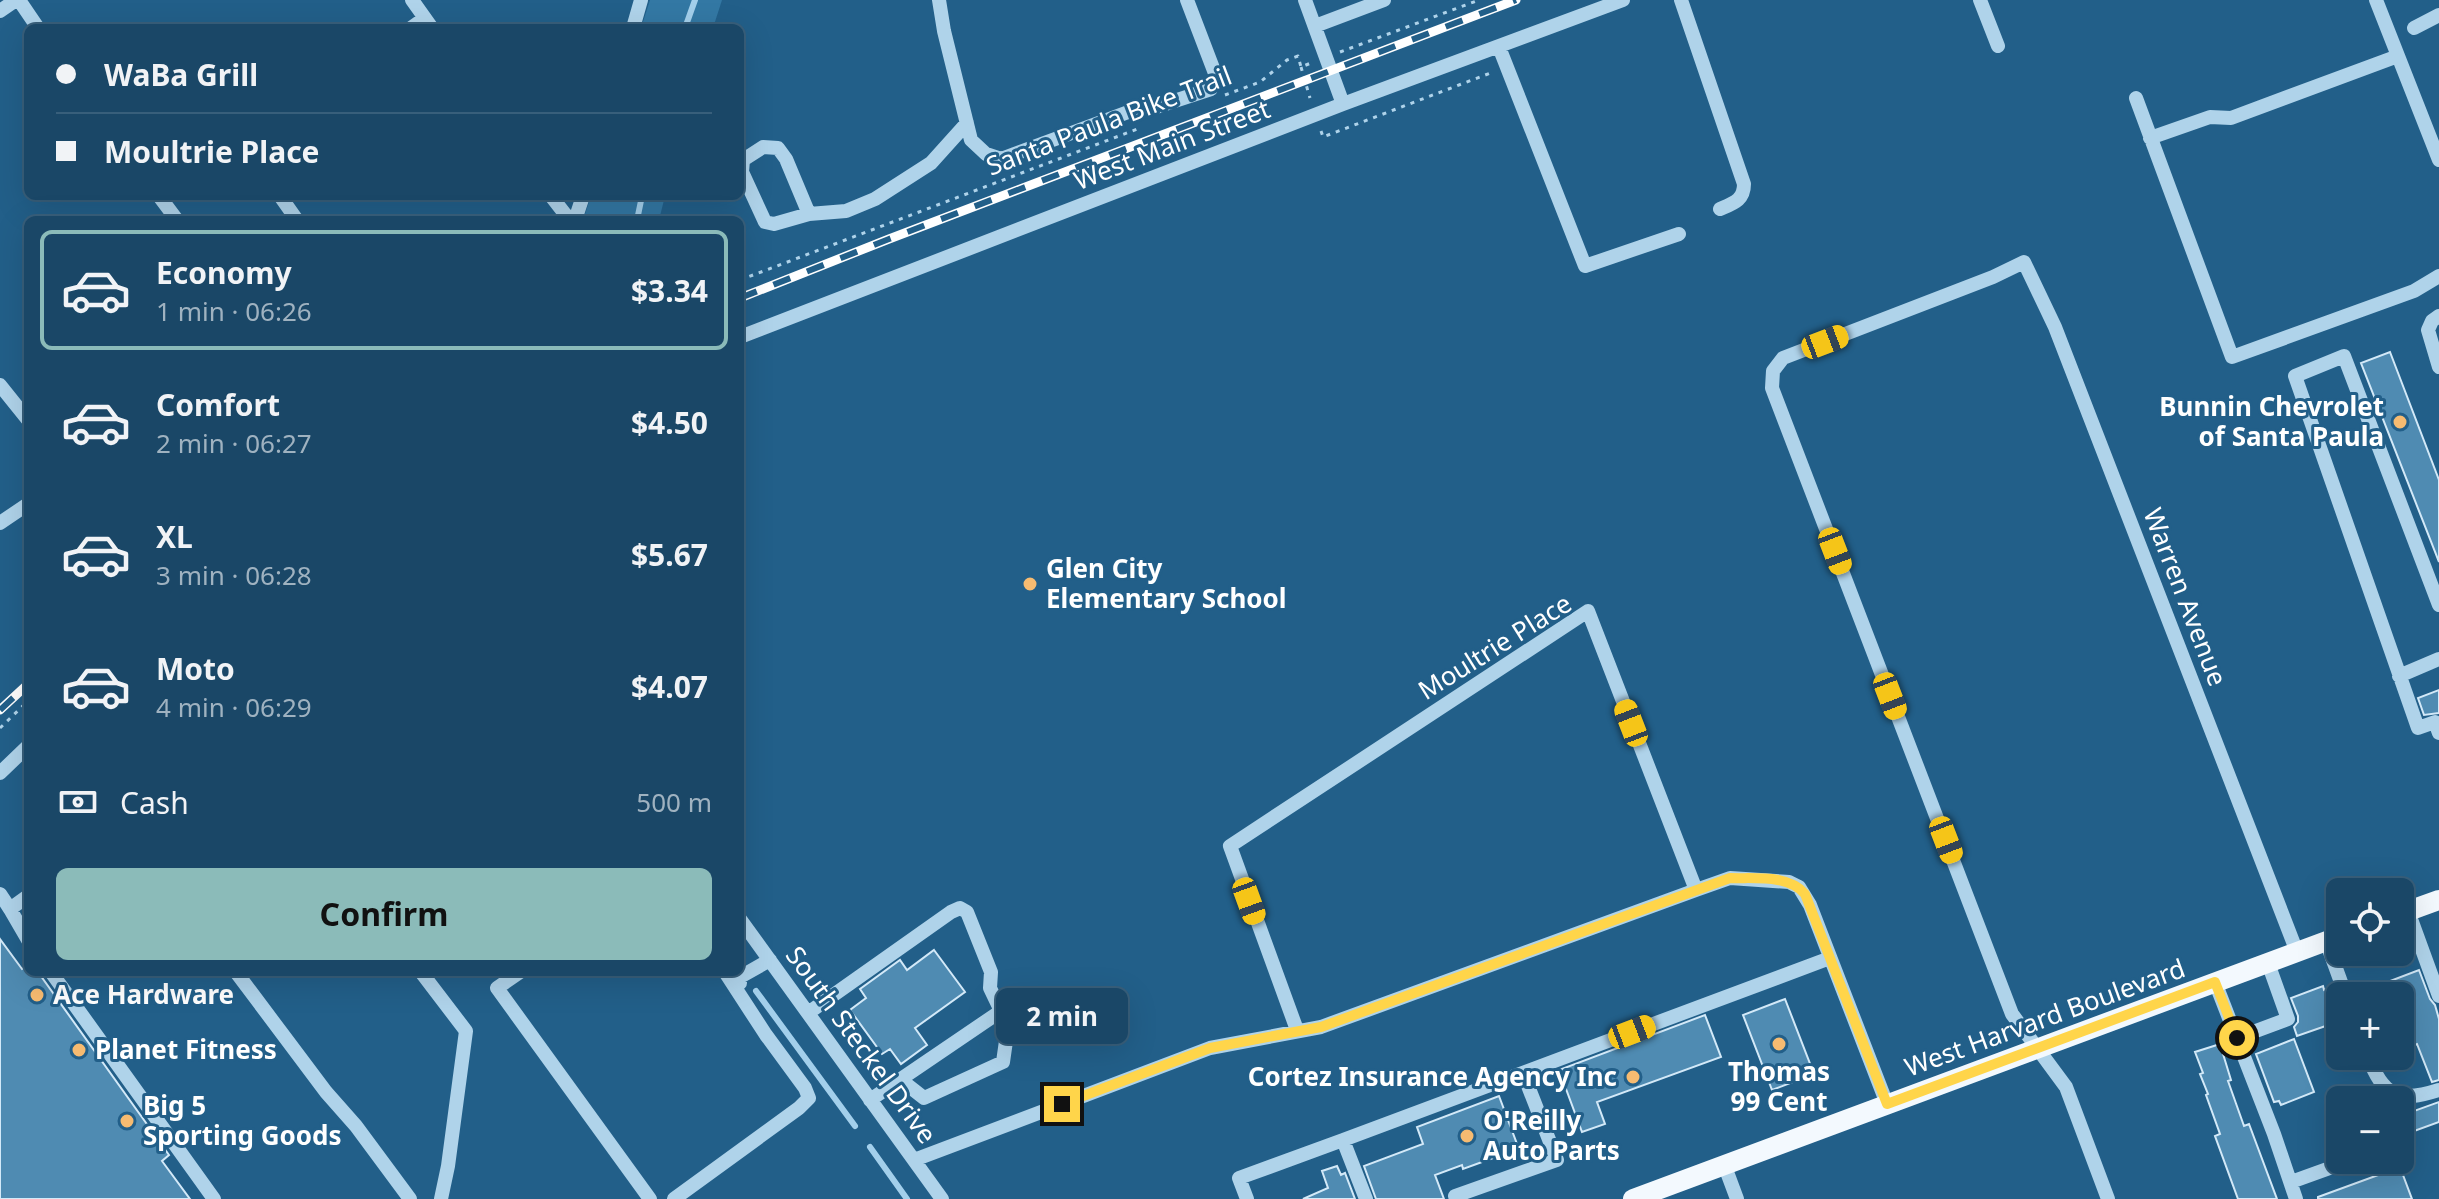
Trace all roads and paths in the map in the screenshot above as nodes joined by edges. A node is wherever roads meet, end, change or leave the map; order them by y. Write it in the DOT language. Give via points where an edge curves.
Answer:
graph roads {
  1 [pos="17,0"];
  2 [pos="412,0"];
  3 [pos="641,0"];
  4 [pos="939,0"];
  5 [pos="1187,0"];
  6 [pos="1305,0"];
  7 [pos="1384,0"];
  8 [pos="1479,0"];
  9 [pos="1623,0"];
  10 [pos="1681,0"];
  11 [pos="1980,0"];
  12 [pos="2376,0"];
  13 [pos="0,11"];
  14 [pos="2439,15"];
  15 [pos="429,23"];
  16 [pos="35,24"];
  17 [pos="634,24"];
  18 [pos="1315,26"];
  19 [pos="2414,28"];
  20 [pos="1998,46"];
  21 [pos="1499,47"];
  22 [pos="2398,56"];
  23 [pos="1326,58"];
  24 [pos="2136,98"];
  25 [pos="1215,99"];
  26 [pos="1343,104"];
  27 [pos="967,123"];
  28 [pos="1141,128"];
  29 [pos="2150,138"];
  30 [pos="744,159"];
  31 [pos="2439,160"];
  32 [pos="744,176"];
  33 [pos="554,200"];
  34 [pos="1720,209"];
  35 [pos="809,214"];
  36 [pos="568,216"];
  37 [pos="1679,234"];
  38 [pos="2439,276"];
  39 [pos="744,278"];
  40 [pos="2439,316"];
  41 [pos="744,335"];
  42 [pos="2439,367"];
  43 [pos="0,385"];
  44 [pos="24,415"];
  45 [pos="24,507"];
  46 [pos="0,523"];
  47 [pos="2439,605"];
  48 [pos="2439,659"];
  49 [pos="2399,676"];
  50 [pos="24,705"];
  51 [pos="0,728"];
  52 [pos="2439,733"];
  53 [pos="24,750"];
  54 [pos="0,773"];
  55 [pos="1696,890"];
  56 [pos="0,894"];
  57 [pos="24,899"];
  58 [pos="2437,907"];
  59 [pos="10,909"];
  60 [pos="2414,911"];
  61 [pos="744,924"];
  62 [pos="24,933"];
  63 [pos="2414,937"];
  64 [pos="2326,942"];
  65 [pos="2297,952"];
  66 [pos="1830,958"];
  67 [pos="770,960"];
  68 [pos="2268,963"];
  69 [pos="54,976"];
  70 [pos="239,976"];
  71 [pos="424,976"];
  72 [pos="514,976"];
  73 [pos="729,976"];
  74 [pos="2215,982"];
  75 [pos="737,984"];
  76 [pos="2439,996"];
  77 [pos="1001,1011"];
  78 [pos="808,1013"];
  79 [pos="1297,1030"];
  80 [pos="2237,1038"];
  81 [pos="2038,1048"];
  82 [pos="2375,1070"];
  83 [pos="1523,1073"];
  84 [pos="901,1080"];
  85 [pos="2439,1090"];
  86 [pos="870,1100"];
  87 [pos="1887,1104"];
  88 [pos="1343,1140"];
  89 [pos="914,1160"];
  90 [pos="1724,1164"];
  91 [pos="2326,1169"];
  92 [pos="2291,1182"];
  93 [pos="214,1199"];
  94 [pos="410,1199"];
  95 [pos="441,1199"];
  96 [pos="650,1199"];
  97 [pos="674,1199"];
  98 [pos="942,1199"];
  99 [pos="1247,1199"];
  100 [pos="1366,1199"];
  101 [pos="1456,1199"];
  102 [pos="1633,1199"];
  103 [pos="1737,1199"];
  104 [pos="2108,1199"];
  105 [pos="2296,1199"];
  1 -- 13 [label="street"];
  1 -- 16 [label="street"];
  2 -- 15 [label="street"];
  3 -- 17 [label="street"];
  4 -- 27 [label="street"];
  5 -- 27 [label="street" via="1216,76 1211,89 1131,111 1001,159 971,140"];
  6 -- 18 [label="street"];
  7 -- 18 [label="street"];
  8 -- 23 [label="path, Santa Paula Bike Trail"];
  9 -- 21 [label="street, West Main Street"];
  10 -- 34 [label="street" via="1744,184 1739,201"];
  11 -- 20 [label="street"];
  12 -- 22 [label="street"];
  14 -- 19 [label="street"];
  18 -- 23 [label="street"];
  21 -- 26 [label="street, West Main Street"];
  21 -- 37 [label="street" via="1585,266"];
  22 -- 29 [label="street" via="2231,118 2210,117"];
  22 -- 31 [label="street"];
  23 -- 25 [label="path, Santa Paula Bike Trail" via="1301,67 1298,56 1287,60 1260,82"];
  23 -- 26 [label="street"];
  24 -- 29 [label="street"];
  26 -- 41 [label="street, West Main Street"];
  27 -- 35 [label="street" via="931,163 886,193 846,211"];
  28 -- 39 [label="path, Santa Paula Bike Trail"];
  29 -- 38 [label="street" via="2232,357 2414,291"];
  30 -- 35 [label="street" via="763,147 778,148"];
  32 -- 35 [label="street" via="765,222"];
  33 -- 36 [label="street"];
  40 -- 42 [label="street" via="2428,330"];
  43 -- 44 [label="street"];
  45 -- 46 [label="street"];
  47 -- 49 [label="street" via="2344,356 2295,376"];
  48 -- 49 [label="street"];
  49 -- 52 [label="street" via="2418,728 2435,722"];
  50 -- 51 [label="path"];
  53 -- 54 [label="street"];
  55 -- 66 [label="street" via="1730,878 1799,887"];
  55 -- 79 [label="street" via="1321,1027"];
  55 -- 79 [label="street, Moultrie Place" via="1588,611 1230,846"];
  56 -- 59 [label="street"];
  57 -- 59 [label="street"];
  58 -- 60 [label="main road"];
  59 -- 62 [label="street"];
  61 -- 67 [label="street, South Steckel Drive"];
  63 -- 76 [label="street"];
  64 -- 65 [label="main road, West Harvard Boulevard"];
  65 -- 68 [label="main road, West Harvard Boulevard"];
  65 -- 81 [label="street, Warren Avenue" via="2055,327 2024,262 1783,358 1773,371 1772,388 2012,1014"];
  66 -- 83 [label="street"];
  66 -- 87 [label="street"];
  67 -- 75 [label="street"];
  67 -- 78 [label="street, South Steckel Drive"];
  68 -- 74 [label="main road, West Harvard Boulevard"];
  68 -- 80 [label="street" via="2288,1019"];
  69 -- 93 [label="street"];
  70 -- 94 [label="street"];
  71 -- 95 [label="street" via="466,1031"];
  72 -- 96 [label="street" via="497,988"];
  73 -- 75 [label="street"];
  74 -- 80 [label="street"];
  74 -- 81 [label="main road, West Harvard Boulevard"];
  75 -- 97 [label="street" via="809,1098"];
  77 -- 78 [label="street" via="990,988 991,972 967,912 960,908"];
  77 -- 84 [label="street"];
  77 -- 84 [label="street" via="1003,1062 924,1098"];
  78 -- 86 [label="street, South Steckel Drive"];
  79 -- 89 [label="street" via="1210,1048"];
  80 -- 92 [label="street"];
  81 -- 87 [label="main road, West Harvard Boulevard"];
  81 -- 104 [label="street" via="2066,1087"];
  82 -- 85 [label="street" via="2382,1084 2405,1097"];
  83 -- 88 [label="street"];
  83 -- 101 [label="street" via="1557,1160"];
  84 -- 86 [label="street"];
  86 -- 89 [label="street, South Steckel Drive"];
  87 -- 90 [label="main road, West Harvard Boulevard"];
  88 -- 99 [label="street" via="1239,1178"];
  88 -- 100 [label="street"];
  89 -- 98 [label="street, South Steckel Drive"];
  90 -- 102 [label="main road, West Harvard Boulevard"];
  90 -- 103 [label="street"];
  91 -- 92 [label="street"];
  92 -- 105 [label="street"];
}
